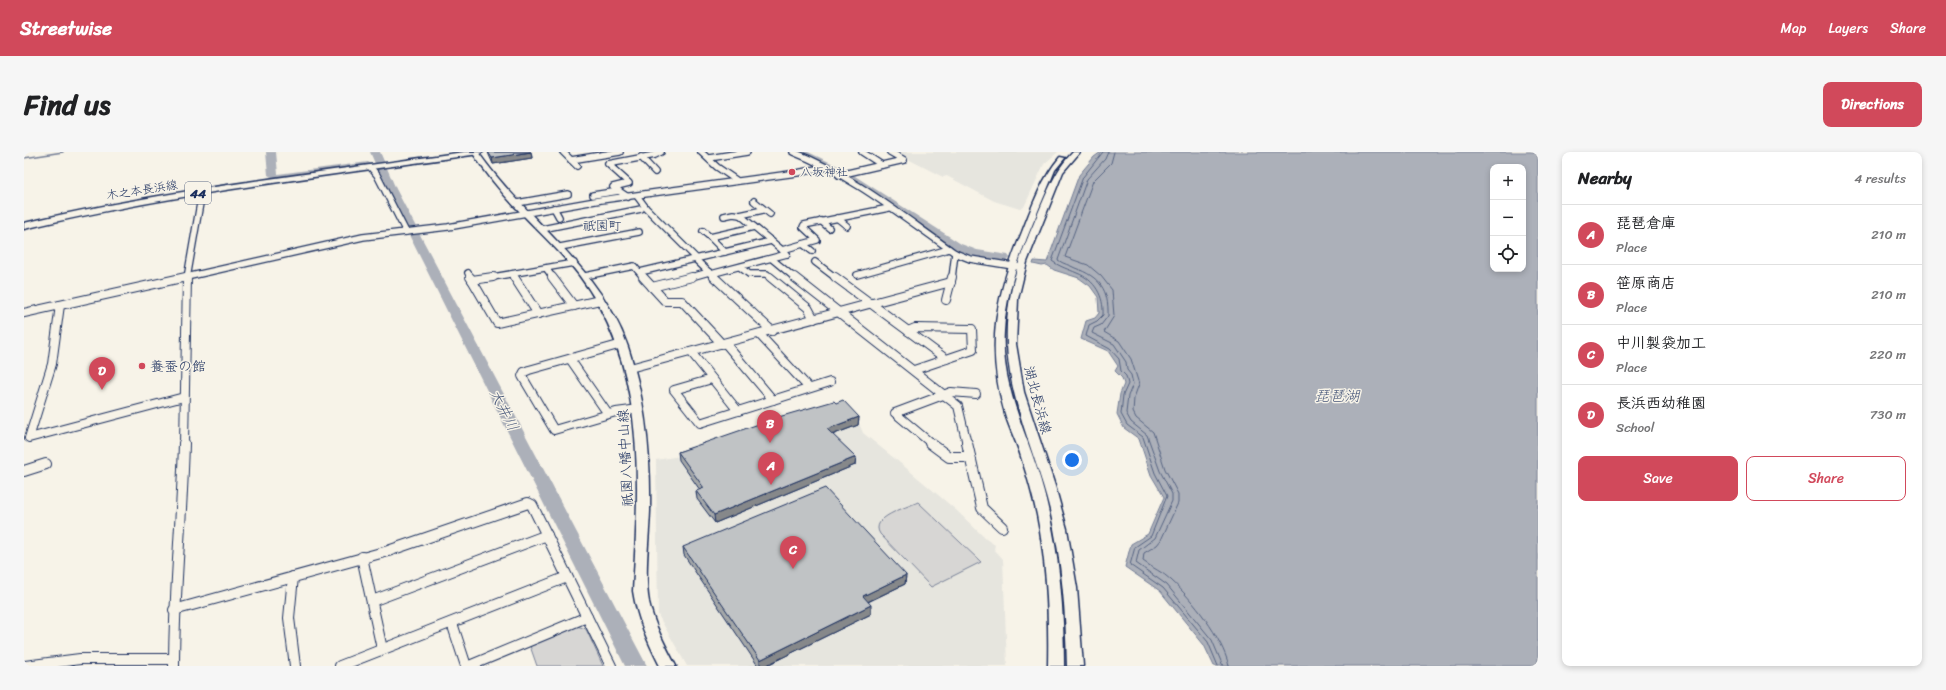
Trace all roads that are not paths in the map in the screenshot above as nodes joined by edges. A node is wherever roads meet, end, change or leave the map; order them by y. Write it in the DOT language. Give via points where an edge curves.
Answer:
graph roads {
  1 [pos="477,152"];
  2 [pos="563,152"];
  3 [pos="620,152"];
  4 [pos="661,152"];
  5 [pos="701,152"];
  6 [pos="747,152"];
  7 [pos="793,152"];
  8 [pos="862,152"];
  9 [pos="890,152"];
  10 [pos="1069,152"];
  11 [pos="1077,152"];
  12 [pos="736,153"];
  13 [pos="641,157"];
  14 [pos="708,158"];
  15 [pos="571,160"];
  16 [pos="604,160"];
  17 [pos="608,164"];
  18 [pos="882,164"];
  19 [pos="577,166"];
  20 [pos="826,167"];
  21 [pos="372,168"];
  22 [pos="655,172"];
  23 [pos="841,174"];
  24 [pos="736,180"];
  25 [pos="619,191"];
  26 [pos="202,192"];
  27 [pos="568,194"];
  28 [pos="593,195"];
  29 [pos="637,196"];
  30 [pos="628,197"];
  31 [pos="754,200"];
  32 [pos="517,203"];
  33 [pos="554,208"];
  34 [pos="889,208"];
  35 [pos="641,209"];
  36 [pos="763,210"];
  37 [pos="527,213"];
  38 [pos="770,214"];
  39 [pos="740,215"];
  40 [pos="724,216"];
  41 [pos="559,217"];
  42 [pos="837,218"];
  43 [pos="821,221"];
  44 [pos="24,226"];
  45 [pos="848,226"];
  46 [pos="754,227"];
  47 [pos="830,228"];
  48 [pos="542,229"];
  49 [pos="703,231"];
  50 [pos="407,232"];
  51 [pos="639,232"];
  52 [pos="710,237"];
  53 [pos="771,241"];
  54 [pos="803,244"];
  55 [pos="560,247"];
  56 [pos="782,250"];
  57 [pos="812,251"];
  58 [pos="952,251"];
  59 [pos="725,252"];
  60 [pos="696,259"];
  61 [pos="772,259"];
  62 [pos="815,262"];
  63 [pos="574,263"];
  64 [pos="740,267"];
  65 [pos="1017,267"];
  66 [pos="546,268"];
  67 [pos="640,272"];
  68 [pos="468,273"];
  69 [pos="710,273"];
  70 [pos="512,274"];
  71 [pos="856,275"];
  72 [pos="584,276"];
  73 [pos="187,277"];
  74 [pos="472,280"];
  75 [pos="951,282"];
  76 [pos="652,287"];
  77 [pos="600,300"];
  78 [pos="946,300"];
  79 [pos="872,303"];
  80 [pos="60,305"];
  81 [pos="574,306"];
  82 [pos="841,312"];
  83 [pos="24,313"];
  84 [pos="538,314"];
  85 [pos="814,319"];
  86 [pos="772,331"];
  87 [pos="908,331"];
  88 [pos="759,334"];
  89 [pos="622,344"];
  90 [pos="724,344"];
  91 [pos="691,352"];
  92 [pos="570,359"];
  93 [pos="946,359"];
  94 [pos="630,368"];
  95 [pos="914,370"];
  96 [pos="712,379"];
  97 [pos="830,382"];
  98 [pos="809,388"];
  99 [pos="976,394"];
  100 [pos="944,395"];
  101 [pos="184,397"];
  102 [pos="773,400"];
  103 [pos="639,409"];
  104 [pos="738,411"];
  105 [pos="608,414"];
  106 [pos="26,439"];
  107 [pos="970,457"];
  108 [pos="46,464"];
  109 [pos="24,471"];
  110 [pos="1002,527"];
  111 [pos="547,535"];
  112 [pos="362,558"];
  113 [pos="293,577"];
  114 [pos="568,577"];
  115 [pos="372,601"];
  116 [pos="174,610"];
  117 [pos="587,617"];
  118 [pos="452,623"];
  119 [pos="382,650"];
  120 [pos="173,662"];
  121 [pos="133,663"];
  122 [pos="25,666"];
  123 [pos="295,666"];
  124 [pos="340,666"];
  125 [pos="468,666"];
  126 [pos="611,666"];
  127 [pos="668,666"];
  128 [pos="1056,666"];
  129 [pos="1075,666"];
  1 -- 21 [label="main road, 木之本長浜線 / 44"];
  1 -- 32 [label="main road, 祇園八幡中山線" via="485,168"];
  2 -- 15 [label="street"];
  3 -- 15 [label="street"];
  4 -- 13 [label="street"];
  5 -- 14 [label="street"];
  6 -- 12 [label="street"];
  7 -- 20 [label="street"];
  8 -- 18 [label="street"];
  9 -- 18 [label="street" via="904,160"];
  10 -- 65 [label="main road, 湖北長浜線" via="1052,170"];
  11 -- 65 [label="main road, 湖北長浜線" via="1060,172"];
  12 -- 14 [label="street"];
  13 -- 17 [label="street"];
  13 -- 22 [label="street"];
  14 -- 24 [label="street"];
  15 -- 19 [label="street"];
  16 -- 17 [label="street"];
  17 -- 25 [label="street" via="629,183 613,187"];
  18 -- 23 [label="street"];
  20 -- 23 [label="street"];
  20 -- 24 [label="street"];
  21 -- 26 [label="main road, 木之本長浜線 / 44"];
  21 -- 50 [label="street"];
  23 -- 34 [label="street"];
  24 -- 29 [label="street"];
  25 -- 28 [label="street"];
  25 -- 30 [label="street"];
  26 -- 44 [label="main road, 木之本長浜線 / 44" via="108,207"];
  26 -- 73 [label="street"];
  27 -- 32 [label="street"];
  29 -- 30 [label="street"];
  29 -- 60 [label="street"];
  30 -- 33 [label="street"];
  31 -- 36 [label="street"];
  32 -- 37 [label="main road, 祇園八幡中山線"];
  33 -- 37 [label="street"];
  33 -- 41 [label="street"];
  34 -- 42 [label="street"];
  34 -- 58 [label="street"];
  35 -- 48 [label="street"];
  36 -- 38 [label="street"];
  36 -- 39 [label="street"];
  37 -- 48 [label="main road, 祇園八幡中山線"];
  37 -- 50 [label="street"];
  39 -- 40 [label="street"];
  39 -- 46 [label="street"];
  42 -- 43 [label="street"];
  42 -- 45 [label="street"];
  43 -- 47 [label="street"];
  43 -- 54 [label="street" via="803,225 817,239"];
  46 -- 52 [label="street"];
  46 -- 53 [label="street"];
  48 -- 55 [label="main road, 祇園八幡中山線"];
  49 -- 52 [label="street"];
  50 -- 73 [label="street" via="327,244"];
  51 -- 55 [label="street"];
  52 -- 59 [label="street"];
  53 -- 56 [label="street"];
  53 -- 59 [label="street"];
  54 -- 56 [label="street"];
  54 -- 57 [label="street"];
  55 -- 63 [label="main road, 祇園八幡中山線"];
  56 -- 61 [label="street" via="788,254"];
  58 -- 65 [label="street" via="970,259"];
  58 -- 71 [label="street"];
  58 -- 75 [label="street"];
  59 -- 60 [label="street"];
  60 -- 67 [label="street"];
  60 -- 69 [label="street"];
  61 -- 64 [label="street"];
  61 -- 82 [label="street"];
  62 -- 79 [label="street"];
  63 -- 66 [label="street"];
  63 -- 72 [label="main road, 祇園八幡中山線"];
  64 -- 69 [label="street"];
  64 -- 85 [label="street" via="749,274 767,274 808,308"];
  65 -- 128 [label="main road, 湖北長浜線" via="1005,293 1001,315 1000,350 1005,390 1031,468 1045,527 1053,584"];
  65 -- 129 [label="main road, 湖北長浜線" via="1010,342 1013,367 1025,420 1056,510 1071,600"];
  66 -- 70 [label="street"];
  66 -- 81 [label="street"];
  67 -- 72 [label="street" via="634,266"];
  67 -- 76 [label="street"];
  68 -- 74 [label="street"];
  69 -- 76 [label="street"];
  69 -- 86 [label="street"];
  70 -- 74 [label="street"];
  70 -- 84 [label="street"];
  72 -- 77 [label="main road, 祇園八幡中山線"];
  73 -- 80 [label="street"];
  73 -- 101 [label="street"];
  74 -- 84 [label="street" via="497,323"];
  75 -- 78 [label="street"];
  75 -- 79 [label="street"];
  76 -- 90 [label="street" via="665,301 682,301"];
  77 -- 81 [label="street"];
  77 -- 89 [label="main road, 祇園八幡中山線"];
  79 -- 82 [label="street"];
  79 -- 87 [label="street"];
  80 -- 83 [label="street"];
  80 -- 106 [label="street" via="52,364"];
  81 -- 84 [label="street"];
  82 -- 85 [label="street"];
  82 -- 95 [label="street"];
  85 -- 86 [label="street"];
  86 -- 88 [label="street"];
  87 -- 93 [label="street"];
  87 -- 93 [label="street" via="915,328 972,329 973,350"];
  88 -- 90 [label="street"];
  88 -- 98 [label="street"];
  89 -- 92 [label="street"];
  89 -- 94 [label="main road, 祇園八幡中山線"];
  90 -- 91 [label="street"];
  90 -- 102 [label="street"];
  91 -- 94 [label="street"];
  91 -- 96 [label="street"];
  92 -- 105 [label="street"];
  92 -- 105 [label="street" via="528,370 522,374 552,429 562,429"];
  93 -- 95 [label="street"];
  94 -- 103 [label="main road, 祇園八幡中山線"];
  95 -- 100 [label="street"];
  96 -- 104 [label="street"];
  96 -- 104 [label="street" via="674,390 700,424"];
  97 -- 98 [label="street"];
  98 -- 102 [label="street"];
  99 -- 100 [label="street" via="951,392"];
  100 -- 107 [label="street" via="960,408"];
  100 -- 107 [label="street" via="895,413 943,454 949,457"];
  101 -- 106 [label="street"];
  101 -- 116 [label="street" via="183,480"];
  102 -- 104 [label="street"];
  103 -- 105 [label="street"];
  103 -- 127 [label="main road, 祇園八幡中山線" via="644,476 640,591 649,630"];
  107 -- 110 [label="street" via="982,508"];
  108 -- 109 [label="street"];
  111 -- 112 [label="street" via="532,505 525,503"];
  111 -- 114 [label="street"];
  111 -- 115 [label="street"];
  112 -- 113 [label="street"];
  112 -- 115 [label="street"];
  113 -- 116 [label="street"];
  113 -- 123 [label="street" via="289,618"];
  114 -- 117 [label="street"];
  114 -- 118 [label="street"];
  115 -- 119 [label="street"];
  116 -- 120 [label="street"];
  117 -- 125 [label="street"];
  117 -- 126 [label="street"];
  118 -- 119 [label="street"];
  118 -- 125 [label="street"];
  119 -- 124 [label="street"];
  120 -- 121 [label="street"];
  121 -- 122 [label="street" via="56,661"];
}
